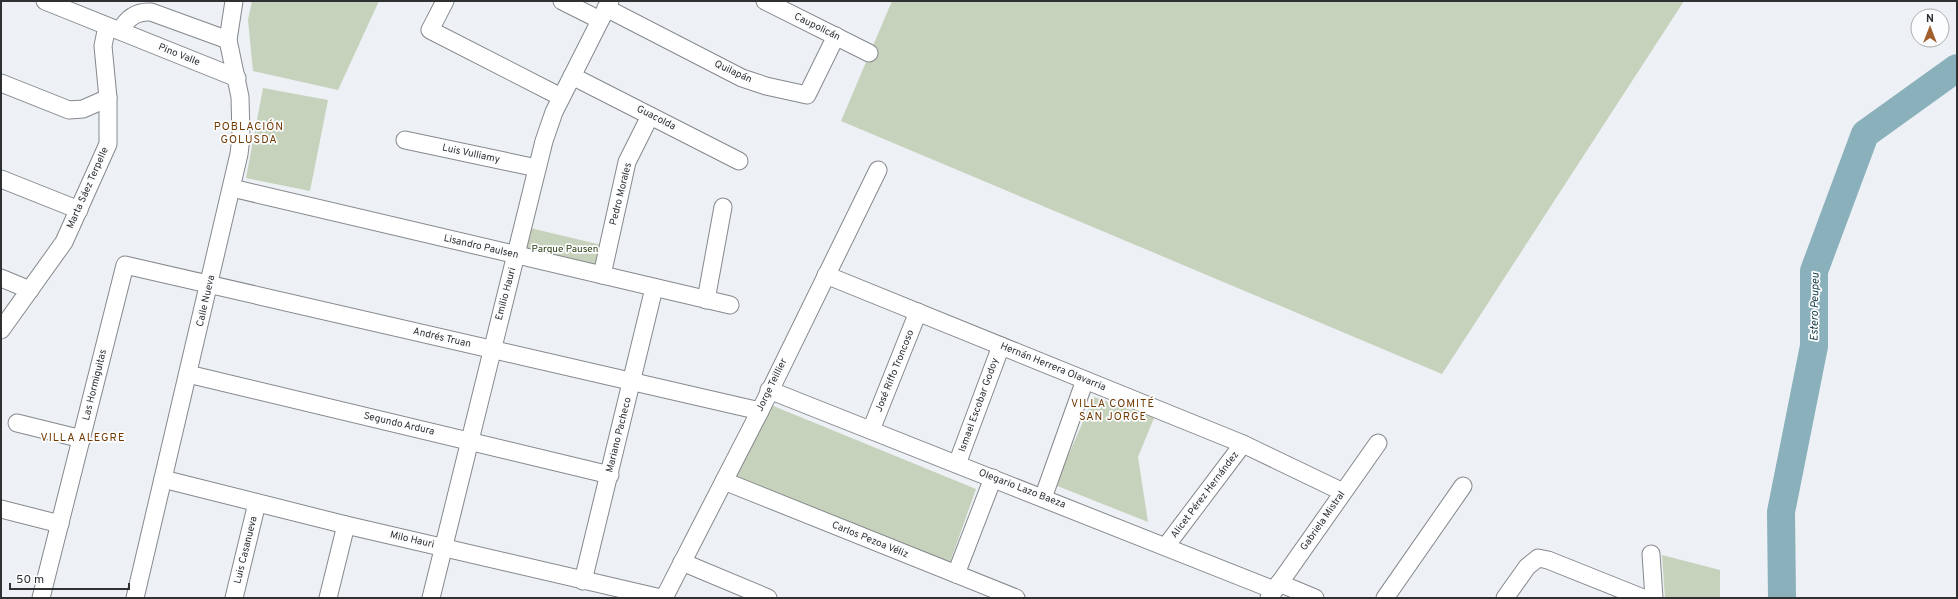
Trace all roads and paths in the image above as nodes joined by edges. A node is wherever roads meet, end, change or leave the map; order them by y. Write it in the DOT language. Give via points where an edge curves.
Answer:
graph roads {
  1 [pos="45,1"];
  2 [pos="234,1"];
  3 [pos="445,1"];
  4 [pos="562,1"];
  5 [pos="773,3"];
  6 [pos="605,10"];
  7 [pos="114,28"];
  8 [pos="836,36"];
  9 [pos="228,40"];
  10 [pos="869,53"];
  11 [pos="572,76"];
  12 [pos="237,78"];
  13 [pos="1,83"];
  14 [pos="561,97"];
  15 [pos="108,98"];
  16 [pos="650,116"];
  17 [pos="405,140"];
  18 [pos="739,161"];
  19 [pos="537,168"];
  20 [pos="878,170"];
  21 [pos="1,179"];
  22 [pos="232,188"];
  23 [pos="723,207"];
  24 [pos="79,210"];
  25 [pos="517,255"];
  26 [pos="125,265"];
  27 [pos="826,275"];
  28 [pos="602,276"];
  29 [pos="1,278"];
  30 [pos="210,284"];
  31 [pos="654,288"];
  32 [pos="30,290"];
  33 [pos="706,300"];
  34 [pos="730,305"];
  35 [pos="918,312"];
  36 [pos="1,330"];
  37 [pos="1001,346"];
  38 [pos="492,349"];
  39 [pos="188,374"];
  40 [pos="1085,380"];
  41 [pos="632,382"];
  42 [pos="769,390"];
  43 [pos="760,411"];
  44 [pos="17,423"];
  45 [pos="871,430"];
  46 [pos="82,439"];
  47 [pos="470,441"];
  48 [pos="1378,443"];
  49 [pos="1243,444"];
  50 [pos="957,464"];
  51 [pos="610,475"];
  52 [pos="993,478"];
  53 [pos="164,479"];
  54 [pos="724,481"];
  55 [pos="1463,486"];
  56 [pos="1343,492"];
  57 [pos="1043,498"];
  58 [pos="257,503"];
  59 [pos="1,509"];
  60 [pos="60,524"];
  61 [pos="346,525"];
  62 [pos="1166,546"];
  63 [pos="443,548"];
  64 [pos="1651,554"];
  65 [pos="682,562"];
  66 [pos="956,574"];
  67 [pos="583,581"];
  68 [pos="1274,590"];
  69 [pos="41,598"];
  70 [pos="135,598"];
  71 [pos="234,598"];
  72 [pos="328,598"];
  73 [pos="431,598"];
  74 [pos="662,598"];
  75 [pos="768,598"];
  76 [pos="1016,598"];
  77 [pos="1315,598"];
  78 [pos="1385,598"];
  79 [pos="1505,598"];
  80 [pos="1643,598"];
  81 [pos="1654,598"];
  1 -- 7 [label="street, Pino Valle"];
  2 -- 9 [label="street, Calle Nueva"];
  3 -- 14 [label="street" via="430,30"];
  4 -- 6 [label="street, Quilapán"];
  5 -- 8 [label="street, Caupolicán"];
  6 -- 8 [label="street, Quilapán" via="742,78 807,95"];
  6 -- 11 [label="street, Emilio Hauri"];
  7 -- 9 [label="street" via="138,12 151,12"];
  7 -- 12 [label="street, Pino Valle"];
  7 -- 15 [label="street, Marta Sáez Terpelle" via="104,46"];
  8 -- 10 [label="street, Caupolicán"];
  9 -- 12 [label="street, Calle Nueva"];
  11 -- 14 [label="street, Emilio Hauri"];
  11 -- 16 [label="street, Guacolda"];
  12 -- 22 [label="street, Calle Nueva" via="241,137"];
  13 -- 15 [label="street" via="69,110 83,109"];
  14 -- 19 [label="street, Emilio Hauri" via="548,126"];
  15 -- 24 [label="street, Marta Sáez Terpelle" via="108,144"];
  16 -- 18 [label="street, Guacolda"];
  16 -- 28 [label="street, Pedro Morales" via="628,162"];
  17 -- 19 [label="street, Luis Vulliamy"];
  19 -- 25 [label="street, Emilio Hauri"];
  20 -- 27 [label="street, Jorge Teillier"];
  21 -- 24 [label="street"];
  22 -- 25 [label="street, Lisandro Paulsen"];
  22 -- 30 [label="street, Calle Nueva"];
  23 -- 33 [label="street"];
  24 -- 32 [label="street, Marta Sáez Terpelle" via="56,255"];
  25 -- 28 [label="street, Lisandro Paulsen"];
  25 -- 38 [label="street, Emilio Hauri"];
  26 -- 30 [label="street, Andrés Truan"];
  26 -- 46 [label="street, Las Hormiguitas"];
  27 -- 35 [label="street, Hernán Herrera Olavarria"];
  27 -- 42 [label="street, Jorge Teillier"];
  28 -- 31 [label="street, Lisandro Paulsen"];
  29 -- 32 [label="street"];
  30 -- 38 [label="street, Andrés Truan"];
  30 -- 39 [label="street, Calle Nueva"];
  31 -- 33 [label="street, Lisandro Paulsen"];
  31 -- 41 [label="street, Mariano Pacheco"];
  32 -- 36 [label="street, Marta Sáez Terpelle"];
  33 -- 34 [label="street, Lisandro Paulsen"];
  35 -- 37 [label="street, Hernán Herrera Olavarria"];
  35 -- 45 [label="street, José Riffo Troncoso"];
  37 -- 40 [label="street, Hernán Herrera Olavarria"];
  37 -- 50 [label="street, Ismael Escobar Godoy"];
  38 -- 41 [label="street, Andrés Truan"];
  38 -- 47 [label="street, Emilio Hauri"];
  39 -- 47 [label="street, Segundo Ardura"];
  39 -- 53 [label="street, Calle Nueva"];
  40 -- 49 [label="street, Hernán Herrera Olavarria"];
  40 -- 57 [label="street"];
  41 -- 43 [label="street, Andrés Truan"];
  41 -- 51 [label="street, Mariano Pacheco"];
  42 -- 43 [label="street, Jorge Teillier"];
  42 -- 45 [label="street, Olegario Lazo Baeza"];
  43 -- 54 [label="street, Jorge Teillier"];
  44 -- 46 [label="street"];
  45 -- 50 [label="street, Olegario Lazo Baeza"];
  46 -- 60 [label="street, Las Hormiguitas"];
  47 -- 51 [label="street, Segundo Ardura"];
  47 -- 63 [label="street, Emilio Hauri"];
  48 -- 56 [label="street, Gabriela Mistral"];
  49 -- 56 [label="street, Hernán Herrera Olavarria"];
  49 -- 62 [label="street, Alicet Pérez Hernández"];
  50 -- 52 [label="street, Olegario Lazo Baeza"];
  51 -- 67 [label="street, Mariano Pacheco"];
  52 -- 57 [label="street, Olegario Lazo Baeza"];
  52 -- 66 [label="street"];
  53 -- 58 [label="street, Milo Hauri"];
  53 -- 70 [label="street, Calle Nueva"];
  54 -- 65 [label="street, Jorge Teillier"];
  54 -- 66 [label="street, Carlos Pezoa Véliz"];
  55 -- 78 [label="street"];
  56 -- 68 [label="street, Gabriela Mistral"];
  57 -- 62 [label="street, Olegario Lazo Baeza"];
  58 -- 61 [label="street, Milo Hauri"];
  58 -- 71 [label="street, Luis Casanueva"];
  59 -- 60 [label="street"];
  60 -- 69 [label="street, Las Hormiguitas"];
  61 -- 63 [label="street, Milo Hauri"];
  61 -- 72 [label="street"];
  62 -- 68 [label="street, Olegario Lazo Baeza"];
  63 -- 67 [label="street, Milo Hauri"];
  63 -- 73 [label="street, Emilio Hauri"];
  64 -- 81 [label="street"];
  65 -- 74 [label="street, Jorge Teillier"];
  65 -- 75 [label="street"];
  66 -- 76 [label="street, Carlos Pezoa Véliz"];
  67 -- 74 [label="street, Milo Hauri"];
  68 -- 77 [label="street, Olegario Lazo Baeza"];
  79 -- 80 [label="street" via="1527,567 1538,558"];
}
